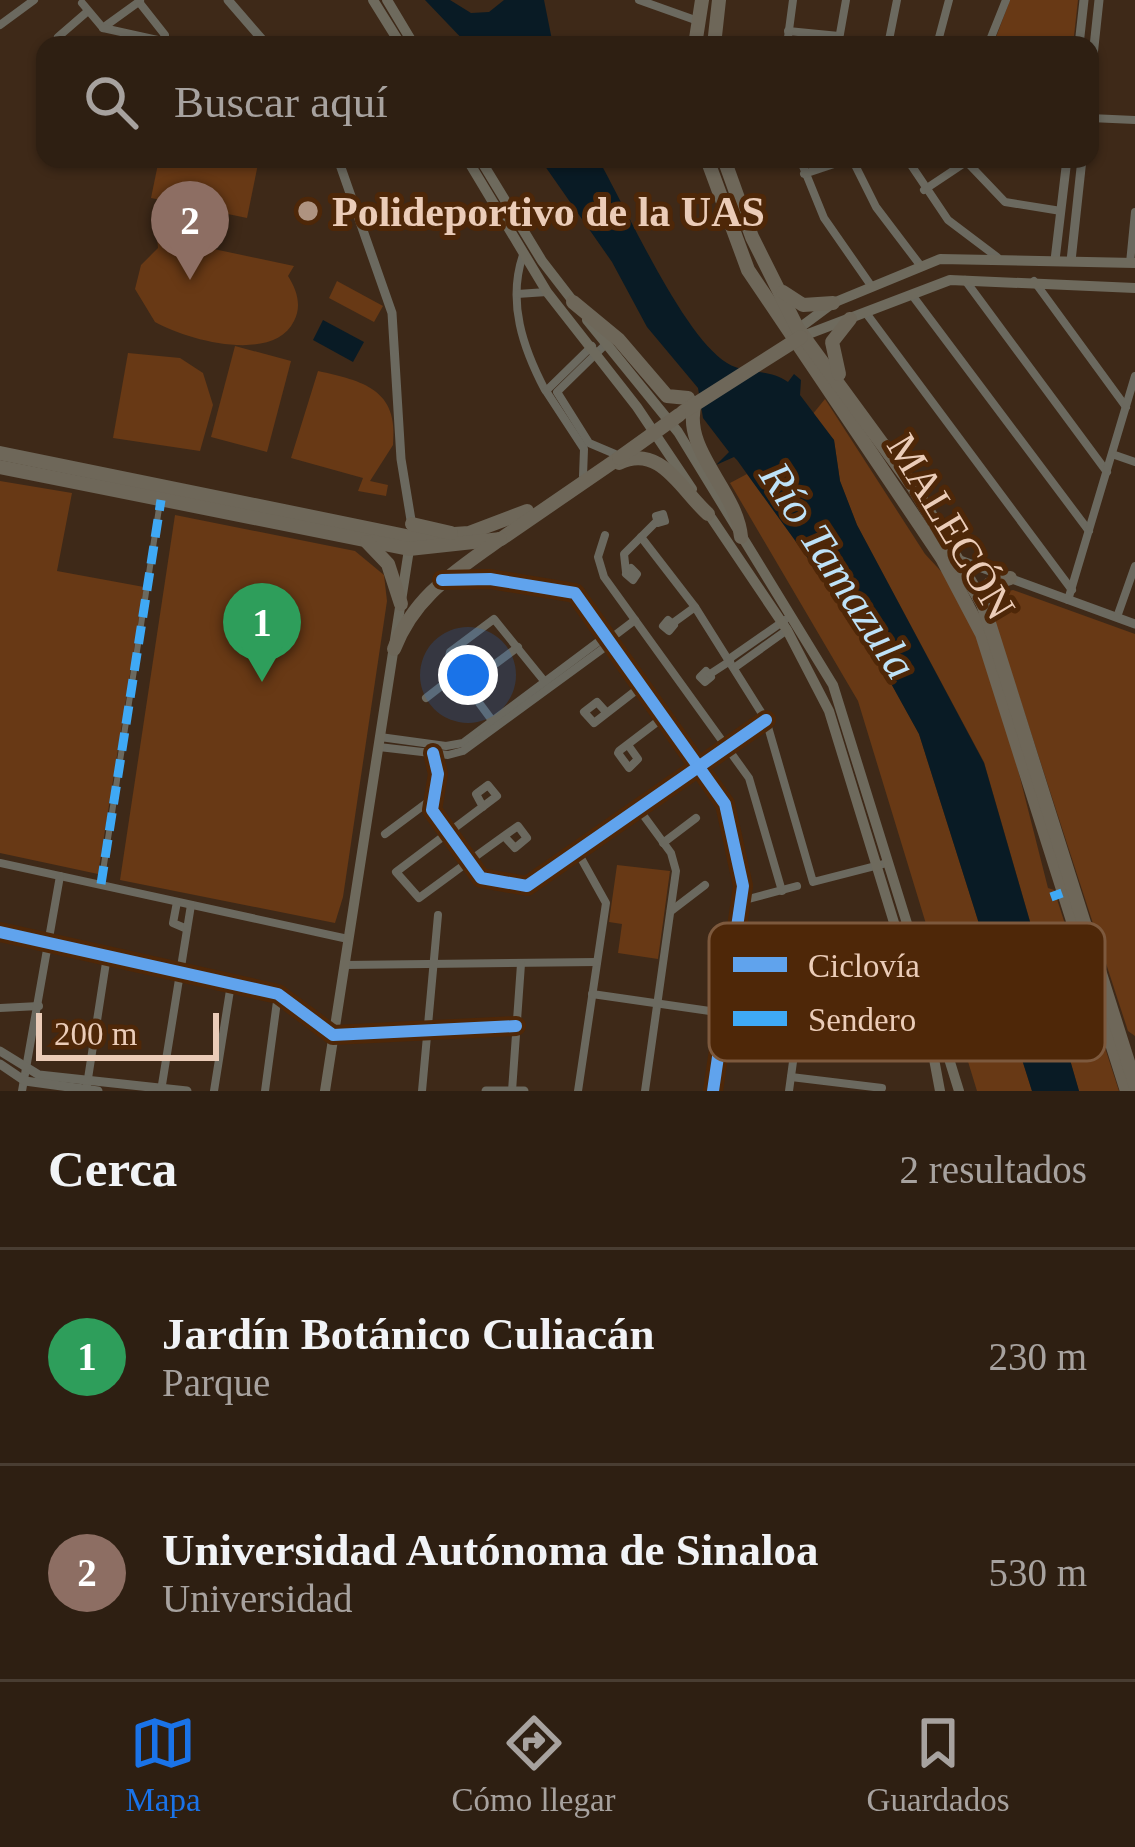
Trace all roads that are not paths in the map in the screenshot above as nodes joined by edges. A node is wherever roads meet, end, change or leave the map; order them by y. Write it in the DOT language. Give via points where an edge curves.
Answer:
graph roads {
  1 [pos="34,0"];
  2 [pos="228,0"];
  3 [pos="373,0"];
  4 [pos="387,0"];
  5 [pos="639,0"];
  6 [pos="702,0"];
  7 [pos="719,0"];
  8 [pos="793,0"];
  9 [pos="846,0"];
  10 [pos="897,0"];
  11 [pos="950,0"];
  12 [pos="1006,0"];
  13 [pos="1084,0"];
  14 [pos="1099,0"];
  15 [pos="137,1"];
  16 [pos="85,7"];
  17 [pos="698,21"];
  18 [pos="0,25"];
  19 [pos="103,28"];
  20 [pos="788,31"];
  21 [pos="59,36"];
  22 [pos="132,36"];
  23 [pos="163,36"];
  24 [pos="259,36"];
  25 [pos="395,36"];
  26 [pos="409,36"];
  27 [pos="696,36"];
  28 [pos="715,36"];
  29 [pos="788,36"];
  30 [pos="814,36"];
  31 [pos="840,36"];
  32 [pos="889,36"];
  33 [pos="937,36"];
  34 [pos="992,36"];
  35 [pos="1080,36"];
  36 [pos="1095,36"];
  37 [pos="1099,119"];
  38 [pos="1135,121"];
  39 [pos="341,168"];
  40 [pos="472,168"];
  41 [pos="486,168"];
  42 [pos="710,168"];
  43 [pos="727,168"];
  44 [pos="802,168"];
  45 [pos="822,168"];
  46 [pos="855,168"];
  47 [pos="912,168"];
  48 [pos="955,168"];
  49 [pos="972,168"];
  50 [pos="1066,168"];
  51 [pos="1081,168"];
  52 [pos="804,174"];
  53 [pos="924,190"];
  54 [pos="1061,212"];
  55 [pos="1135,212"];
  56 [pos="524,254"];
  57 [pos="997,257"];
  58 [pos="1055,260"];
  59 [pos="1071,260"];
  60 [pos="1132,263"];
  61 [pos="920,265"];
  62 [pos="964,278"];
  63 [pos="1033,280"];
  64 [pos="872,287"];
  65 [pos="1135,288"];
  66 [pos="782,291"];
  67 [pos="547,292"];
  68 [pos="517,294"];
  69 [pos="911,294"];
  70 [pos="573,302"];
  71 [pos="833,303"];
  72 [pos="858,316"];
  73 [pos="796,334"];
  74 [pos="609,340"];
  75 [pos="776,346"];
  76 [pos="594,350"];
  77 [pos="814,370"];
  78 [pos="1135,376"];
  79 [pos="843,384"];
  80 [pos="546,391"];
  81 [pos="692,401"];
  82 [pos="1126,406"];
  83 [pos="0,452"];
  84 [pos="617,454"];
  85 [pos="1112,454"];
  86 [pos="1135,462"];
  87 [pos="0,467"];
  88 [pos="601,472"];
  89 [pos="1107,472"];
  90 [pos="583,476"];
  91 [pos="160,500"];
  92 [pos="708,514"];
  93 [pos="656,522"];
  94 [pos="1089,531"];
  95 [pos="604,535"];
  96 [pos="411,536"];
  97 [pos="641,537"];
  98 [pos="741,537"];
  99 [pos="502,538"];
  100 [pos="367,542"];
  101 [pos="479,556"];
  102 [pos="943,557"];
  103 [pos="961,561"];
  104 [pos="1135,566"];
  105 [pos="626,572"];
  106 [pos="1010,578"];
  107 [pos="490,579"];
  108 [pos="442,580"];
  109 [pos="1070,595"];
  110 [pos="401,604"];
  111 [pos="983,604"];
  112 [pos="695,607"];
  113 [pos="1117,617"];
  114 [pos="635,620"];
  115 [pos="674,623"];
  116 [pos="789,623"];
  117 [pos="1135,624"];
  118 [pos="610,639"];
  119 [pos="518,646"];
  120 [pos="394,649"];
  121 [pos="731,663"];
  122 [pos="458,673"];
  123 [pos="710,674"];
  124 [pos="547,684"];
  125 [pos="644,684"];
  126 [pos="467,685"];
  127 [pos="426,698"];
  128 [pos="607,713"];
  129 [pos="666,715"];
  130 [pos="766,720"];
  131 [pos="495,724"];
  132 [pos="379,742"];
  133 [pos="725,743"];
  134 [pos="628,745"];
  135 [pos="433,753"];
  136 [pos="460,753"];
  137 [pos="700,763"];
  138 [pos="438,774"];
  139 [pos="432,798"];
  140 [pos="483,807"];
  141 [pos="638,808"];
  142 [pos="696,818"];
  143 [pos="385,833"];
  144 [pos="446,833"];
  145 [pos="504,836"];
  146 [pos="664,843"];
  147 [pos="577,851"];
  148 [pos="467,862"];
  149 [pos="0,863"];
  150 [pos="881,864"];
  151 [pos="60,876"];
  152 [pos="101,884"];
  153 [pos="705,885"];
  154 [pos="797,886"];
  155 [pos="782,891"];
  156 [pos="741,901"];
  157 [pos="177,902"];
  158 [pos="191,905"];
  159 [pos="670,912"];
  160 [pos="438,915"];
  161 [pos="738,923"];
  162 [pos="897,923"];
  163 [pos="908,923"];
  164 [pos="1070,923"];
  165 [pos="1085,923"];
  166 [pos="187,929"];
  167 [pos="0,932"];
  168 [pos="348,939"];
  169 [pos="50,943"];
  170 [pos="106,956"];
  171 [pos="597,962"];
  172 [pos="435,964"];
  173 [pos="521,964"];
  174 [pos="344,965"];
  175 [pos="180,972"];
  176 [pos="231,984"];
  177 [pos="1105,986"];
  178 [pos="278,994"];
  179 [pos="592,994"];
  180 [pos="1105,1001"];
  181 [pos="656,1004"];
  182 [pos="39,1006"];
  183 [pos="0,1008"];
  184 [pos="709,1012"];
  185 [pos="516,1026"];
  186 [pos="428,1030"];
  187 [pos="333,1035"];
  188 [pos="1122,1039"];
  189 [pos="0,1051"];
  190 [pos="718,1061"];
  191 [pos="793,1061"];
  192 [pos="950,1061"];
  193 [pos="0,1064"];
  194 [pos="791,1077"];
  195 [pos="25,1082"];
  196 [pos="1135,1084"];
  197 [pos="87,1087"];
  198 [pos="939,1087"];
  199 [pos="882,1088"];
  200 [pos="161,1090"];
  201 [pos="512,1090"];
  202 [pos="98,1091"];
  203 [pos="187,1091"];
  204 [pos="214,1091"];
  205 [pos="265,1091"];
  206 [pos="325,1091"];
  207 [pos="422,1091"];
  208 [pos="486,1091"];
  209 [pos="524,1091"];
  210 [pos="578,1091"];
  211 [pos="645,1091"];
  212 [pos="713,1091"];
  213 [pos="789,1091"];
  214 [pos="958,1091"];
  215 [pos="1127,1091"];
  1 -- 18 [label="street"];
  2 -- 24 [label="street"];
  3 -- 25 [label="main road"];
  4 -- 26 [label="main road"];
  5 -- 17 [label="street"];
  6 -- 17 [label="main road"];
  7 -- 28 [label="main road"];
  8 -- 20 [label="street"];
  9 -- 31 [label="street"];
  10 -- 32 [label="street"];
  11 -- 33 [label="street"];
  12 -- 34 [label="street"];
  13 -- 35 [label="street"];
  14 -- 36 [label="street"];
  15 -- 19 [label="street"];
  15 -- 23 [label="street"];
  16 -- 19 [label="street"];
  16 -- 21 [label="street"];
  17 -- 27 [label="main road"];
  19 -- 22 [label="street"];
  20 -- 29 [label="street"];
  20 -- 30 [label="street"];
  37 -- 38 [label="street"];
  39 -- 96 [label="street" via="392,313"];
  40 -- 56 [label="main road"];
  41 -- 70 [label="main road"];
  42 -- 73 [label="main road, MALECÓN" via="748,270"];
  43 -- 66 [label="main road"];
  44 -- 52 [label="street"];
  45 -- 52 [label="street"];
  46 -- 61 [label="street"];
  47 -- 53 [label="street"];
  48 -- 53 [label="street"];
  49 -- 54 [label="street" via="1005,202"];
  50 -- 54 [label="street"];
  51 -- 59 [label="street"];
  52 -- 64 [label="street"];
  53 -- 57 [label="street"];
  54 -- 58 [label="street"];
  55 -- 60 [label="street"];
  56 -- 67 [label="main road"];
  56 -- 68 [label="street"];
  57 -- 58 [label="main road"];
  57 -- 61 [label="main road"];
  58 -- 59 [label="main road"];
  59 -- 60 [label="main road"];
  61 -- 64 [label="main road"];
  62 -- 63 [label="main road"];
  62 -- 69 [label="main road"];
  62 -- 89 [label="street"];
  63 -- 65 [label="main road"];
  63 -- 82 [label="street"];
  64 -- 71 [label="main road"];
  66 -- 71 [label="main road" via="803,305"];
  66 -- 73 [label="main road"];
  67 -- 68 [label="street"];
  67 -- 76 [label="main road"];
  68 -- 80 [label="street" via="522,341"];
  69 -- 72 [label="main road"];
  69 -- 94 [label="street"];
  70 -- 74 [label="main road"];
  71 -- 73 [label="main road"];
  72 -- 73 [label="main road"];
  72 -- 79 [label="main road" via="832,342"];
  72 -- 109 [label="street"];
  73 -- 75 [label="main road"];
  73 -- 77 [label="main road, MALECÓN"];
  73 -- 79 [label="main road"];
  74 -- 76 [label="street"];
  74 -- 81 [label="main road" via="667,396"];
  74 -- 98 [label="main road" via="678,432"];
  75 -- 77 [label="main road"];
  75 -- 81 [label="main road"];
  76 -- 80 [label="street"];
  76 -- 84 [label="street" via="557,392 589,443"];
  76 -- 92 [label="main road"];
  77 -- 102 [label="main road, MALECÓN"];
  78 -- 82 [label="street"];
  79 -- 103 [label="main road"];
  80 -- 90 [label="street" via="584,448"];
  81 -- 84 [label="main road, bridge"];
  81 -- 98 [label="main road" via="692,430"];
  82 -- 85 [label="street"];
  83 -- 96 [label="main road"];
  84 -- 88 [label="main road"];
  84 -- 90 [label="main road"];
  85 -- 86 [label="street"];
  85 -- 89 [label="street"];
  87 -- 91 [label="main road"];
  88 -- 92 [label="main road" via="648,457"];
  88 -- 99 [label="main road"];
  89 -- 94 [label="street"];
  90 -- 96 [label="main road" via="515,517 456,535"];
  91 -- 100 [label="main road"];
  91 -- 152 [label="street"];
  92 -- 116 [label="main road"];
  93 -- 97 [label="street"];
  94 -- 109 [label="street"];
  95 -- 114 [label="street" via="601,570"];
  96 -- 99 [label="main road"];
  96 -- 100 [label="main road"];
  96 -- 110 [label="main road"];
  97 -- 105 [label="street" via="622,557"];
  97 -- 112 [label="street"];
  98 -- 116 [label="main road"];
  99 -- 101 [label="main road"];
  100 -- 110 [label="main road" via="388,564"];
  101 -- 107 [label="street" via="479,570"];
  101 -- 108 [label="main road"];
  102 -- 103 [label="street"];
  102 -- 164 [label="main road, MALECÓN" via="991,658"];
  103 -- 106 [label="street"];
  103 -- 111 [label="main road"];
  104 -- 113 [label="street"];
  106 -- 109 [label="street"];
  106 -- 111 [label="main road" via="990,584"];
  107 -- 108 [label="street"];
  107 -- 118 [label="street" via="571,592"];
  108 -- 120 [label="main road" via="414,608"];
  109 -- 113 [label="street"];
  110 -- 120 [label="main road"];
  111 -- 165 [label="main road"];
  112 -- 115 [label="street"];
  112 -- 121 [label="street"];
  113 -- 117 [label="street"];
  114 -- 118 [label="street"];
  114 -- 133 [label="street"];
  116 -- 121 [label="street"];
  116 -- 150 [label="main road" via="841,704"];
  118 -- 124 [label="street"];
  118 -- 125 [label="street"];
  119 -- 122 [label="street" via="491,619 447,655"];
  119 -- 124 [label="street"];
  119 -- 126 [label="street"];
  120 -- 132 [label="main road"];
  121 -- 123 [label="street"];
  121 -- 130 [label="street"];
  122 -- 126 [label="street"];
  122 -- 127 [label="street"];
  124 -- 131 [label="street"];
  125 -- 128 [label="street"];
  125 -- 129 [label="street"];
  126 -- 131 [label="street"];
  128 -- 128 [label="street" via="597,702 584,712 594,723"];
  129 -- 134 [label="street"];
  129 -- 137 [label="street"];
  130 -- 133 [label="street"];
  130 -- 150 [label="street" via="813,882"];
  131 -- 132 [label="street" via="452,746"];
  131 -- 136 [label="street"];
  132 -- 135 [label="street"];
  132 -- 168 [label="main road"];
  133 -- 137 [label="street"];
  133 -- 155 [label="street" via="754,786"];
  134 -- 134 [label="street" via="617,754 626,767 637,762"];
  135 -- 136 [label="street"];
  135 -- 138 [label="street"];
  136 -- 138 [label="street"];
  137 -- 141 [label="street"];
  137 -- 156 [label="street" via="725,804"];
  138 -- 139 [label="street"];
  139 -- 143 [label="street"];
  139 -- 144 [label="street"];
  140 -- 144 [label="street"];
  141 -- 146 [label="street"];
  141 -- 147 [label="street"];
  142 -- 146 [label="street"];
  144 -- 148 [label="street"];
  144 -- 148 [label="street" via="396,872 418,898"];
  145 -- 145 [label="street" via="517,847 526,839 518,826"];
  145 -- 148 [label="street"];
  146 -- 159 [label="street" via="676,866"];
  147 -- 148 [label="street" via="527,886 488,882"];
  147 -- 171 [label="street" via="606,903"];
  149 -- 151 [label="street"];
  150 -- 162 [label="main road"];
  150 -- 163 [label="main road"];
  151 -- 152 [label="street"];
  151 -- 169 [label="street"];
  152 -- 157 [label="street"];
  153 -- 159 [label="street"];
  154 -- 155 [label="street"];
  155 -- 156 [label="street"];
  156 -- 161 [label="street"];
  157 -- 158 [label="street"];
  157 -- 166 [label="street" via="173,923"];
  158 -- 166 [label="street"];
  158 -- 168 [label="street"];
  159 -- 181 [label="street"];
  160 -- 172 [label="street"];
  166 -- 175 [label="street"];
  167 -- 169 [label="street"];
  168 -- 174 [label="main road"];
  169 -- 170 [label="street"];
  169 -- 182 [label="street"];
  170 -- 175 [label="street"];
  170 -- 197 [label="street"];
  171 -- 173 [label="street"];
  171 -- 179 [label="street"];
  172 -- 173 [label="street"];
  172 -- 174 [label="street"];
  172 -- 186 [label="street"];
  173 -- 185 [label="street"];
  174 -- 187 [label="main road"];
  175 -- 176 [label="street"];
  175 -- 200 [label="street"];
  176 -- 178 [label="street"];
  176 -- 204 [label="street"];
  177 -- 188 [label="main road"];
  178 -- 187 [label="street"];
  178 -- 205 [label="street"];
  179 -- 181 [label="street"];
  179 -- 210 [label="street"];
  180 -- 188 [label="main road, MALECÓN"];
  181 -- 184 [label="street"];
  181 -- 211 [label="street"];
  182 -- 183 [label="street"];
  182 -- 195 [label="street"];
  185 -- 186 [label="street"];
  185 -- 201 [label="street"];
  186 -- 187 [label="street"];
  186 -- 207 [label="street"];
  187 -- 206 [label="main road"];
  188 -- 196 [label="main road"];
  188 -- 215 [label="main road, MALECÓN"];
  189 -- 195 [label="street"];
  190 -- 212 [label="street"];
  191 -- 194 [label="street"];
  192 -- 214 [label="main road"];
  193 -- 195 [label="street"];
  194 -- 199 [label="street"];
  194 -- 213 [label="street"];
  195 -- 197 [label="street"];
  197 -- 200 [label="street"];
  197 -- 202 [label="street"];
  198 -- 214 [label="main road" via="948,1078"];
  200 -- 203 [label="street"];
  201 -- 208 [label="street"];
  201 -- 209 [label="street"];
}
